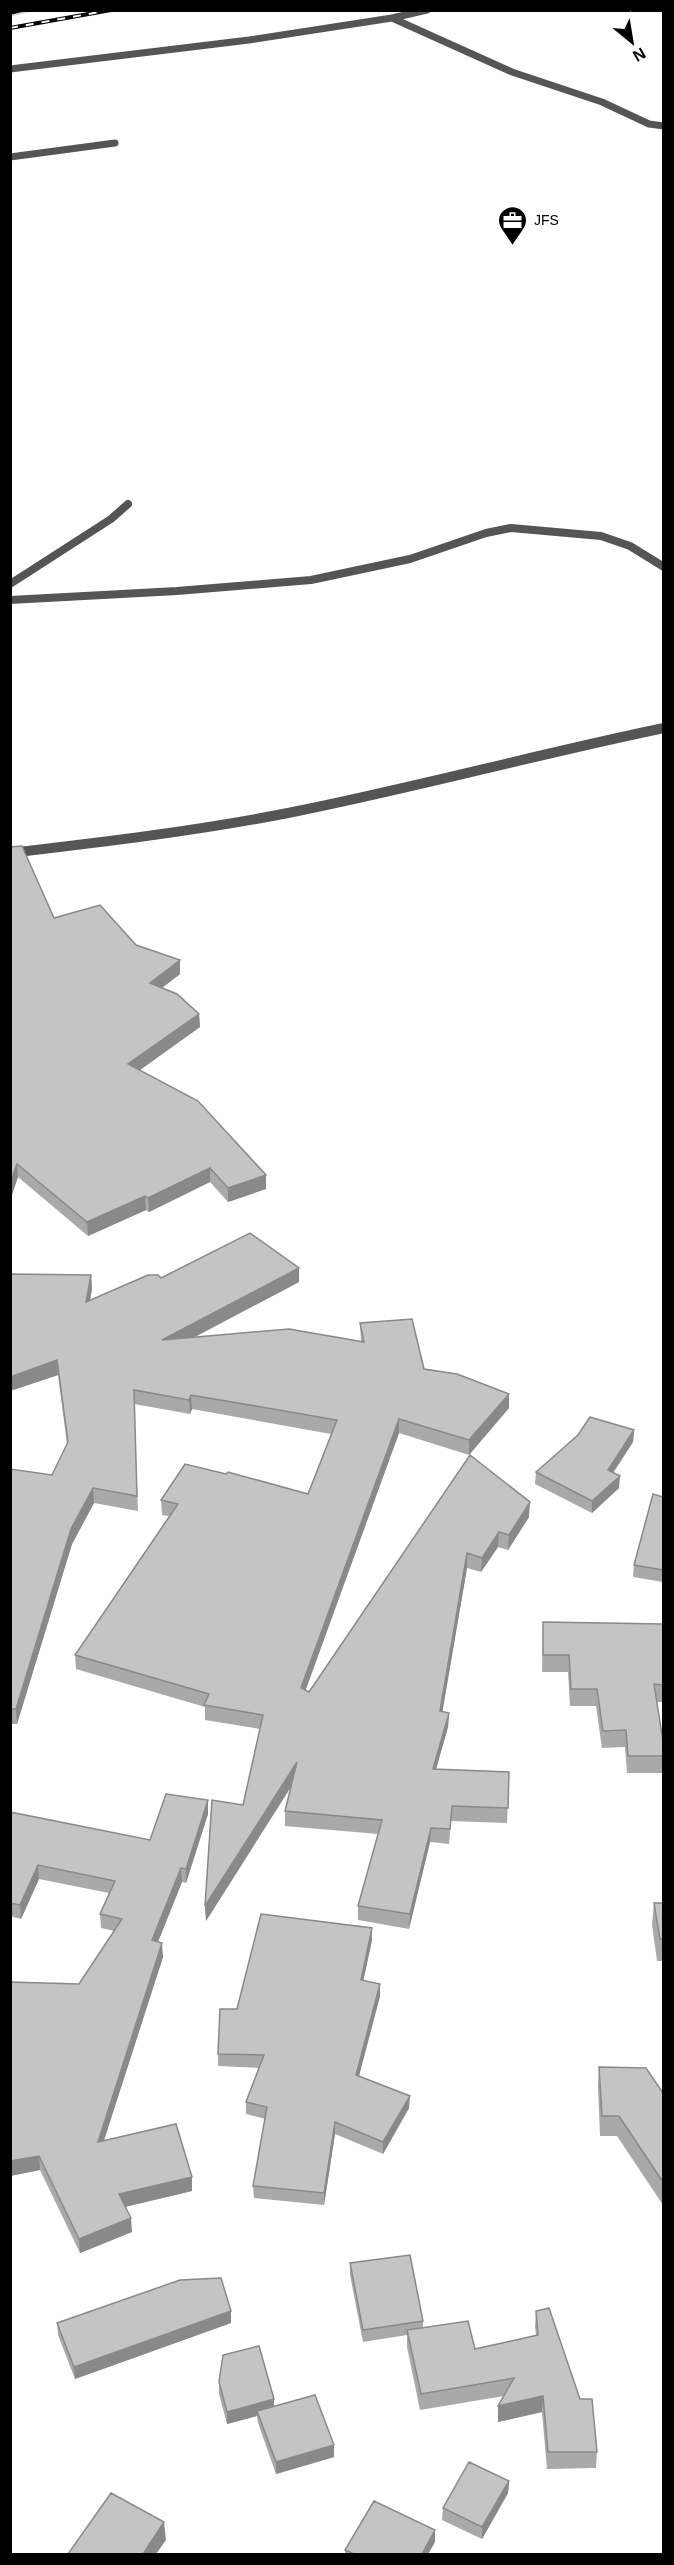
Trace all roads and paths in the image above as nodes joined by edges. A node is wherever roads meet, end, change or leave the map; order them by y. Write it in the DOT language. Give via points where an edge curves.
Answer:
graph roads {
  1 [pos="26,10"];
  2 [pos="427,10"];
  3 [pos="10,13"];
  4 [pos="392,18"];
  5 [pos="10,69"];
  6 [pos="663,126"];
  7 [pos="116,143"];
  8 [pos="10,157"];
  9 [pos="128,504"];
  10 [pos="663,567"];
  11 [pos="10,584"];
  12 [pos="10,600"];
  13 [pos="663,728"];
  14 [pos="10,854"];
  1 -- 3 [label="highway"];
  2 -- 4 [label="street"];
  4 -- 5 [label="street"];
  4 -- 6 [label="street" via="512,72"];
  7 -- 8 [label="street"];
  9 -- 11 [label="street"];
  10 -- 12 [label="street" via="630,546 601,536 511,528 410,559 311,580"];
  13 -- 14 [label="street" via="287,813 164,835"];
}
